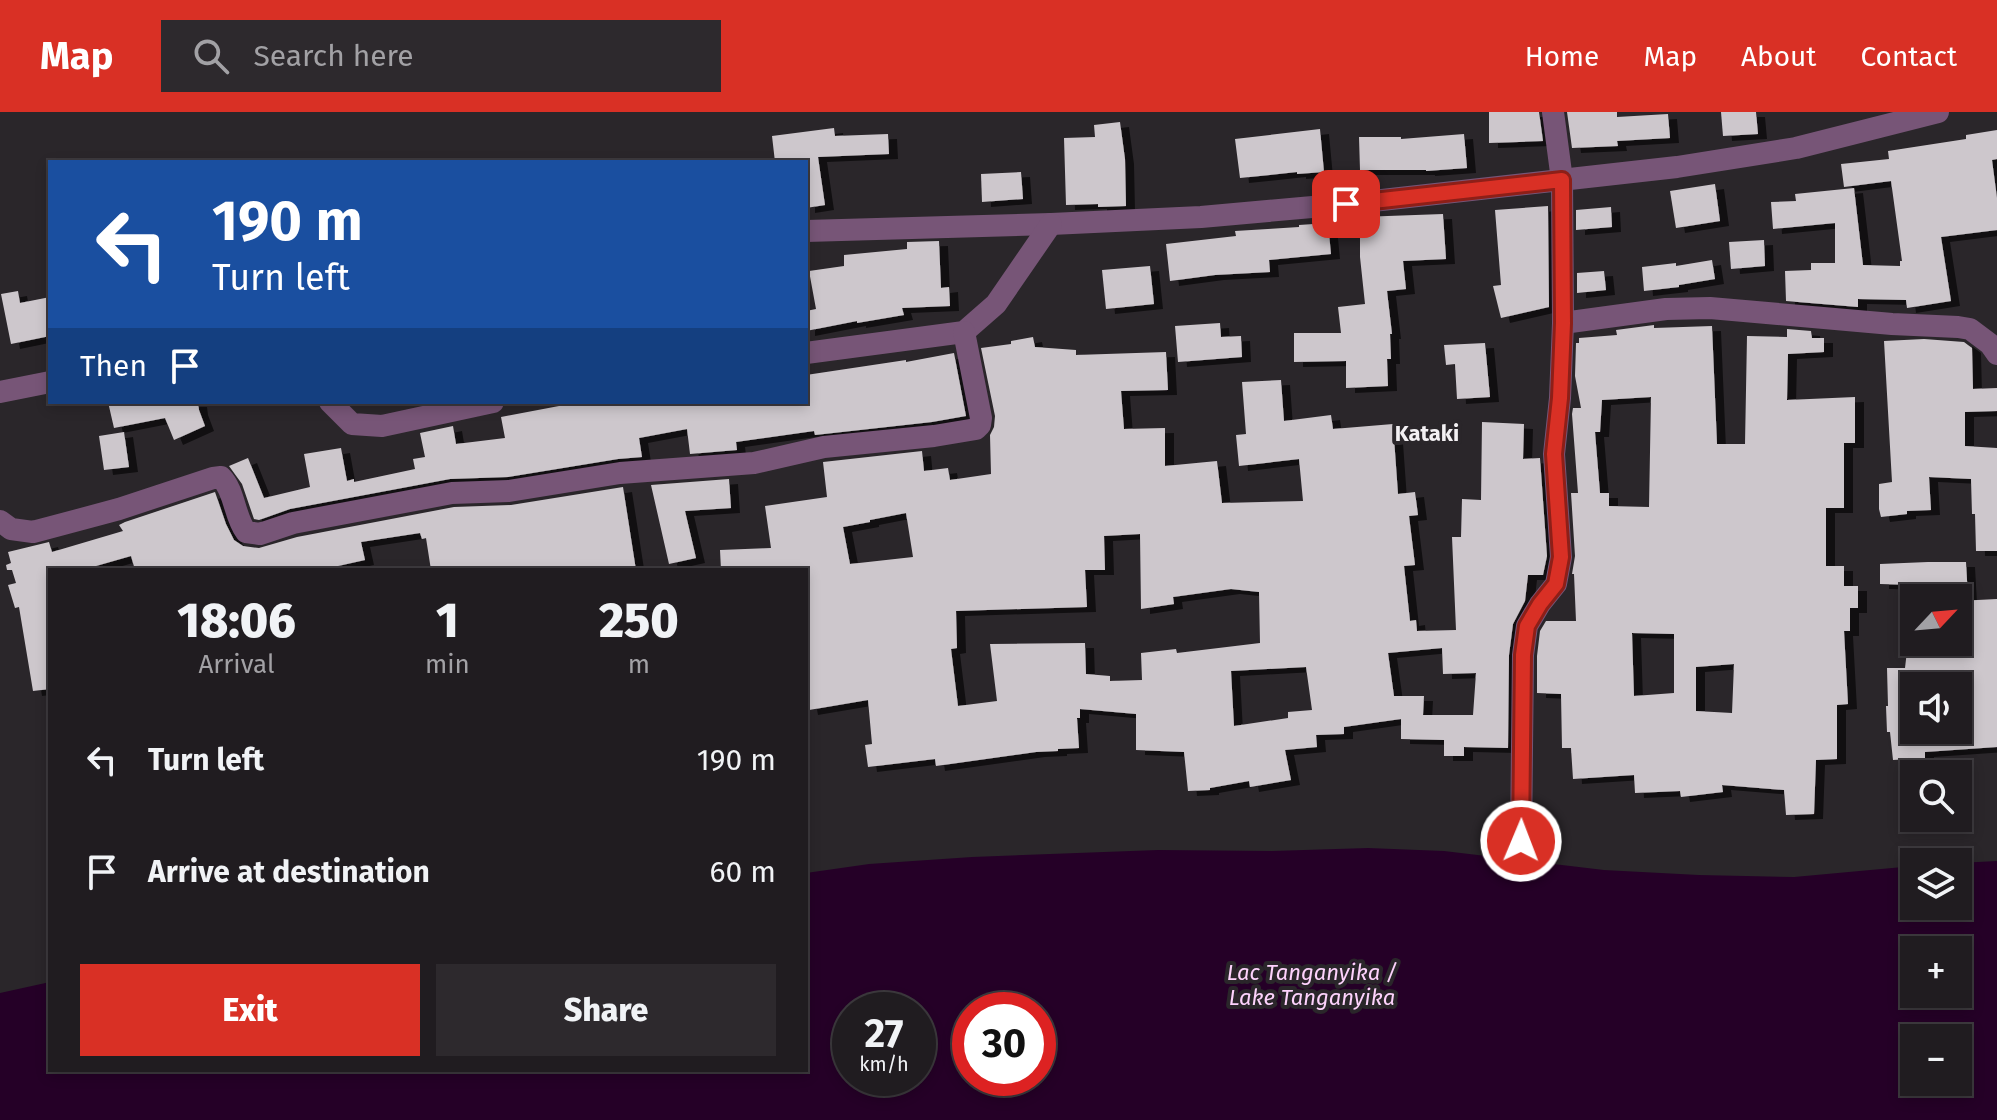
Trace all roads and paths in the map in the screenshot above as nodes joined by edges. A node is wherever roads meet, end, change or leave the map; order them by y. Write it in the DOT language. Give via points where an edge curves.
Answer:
graph roads {
  1 [pos="1553,112"];
  2 [pos="1938,112"];
  3 [pos="1562,180"];
  4 [pos="1051,224"];
  5 [pos="808,231"];
  6 [pos="1563,323"];
  7 [pos="964,332"];
  8 [pos="808,353"];
  9 [pos="1997,354"];
  10 [pos="48,382"];
  11 [pos="0,392"];
  12 [pos="332,404"];
  13 [pos="484,404"];
  14 [pos="0,521"];
  15 [pos="1521,841"];
  1 -- 3 [label="street"];
  2 -- 3 [label="street" via="1796,148"];
  3 -- 4 [label="street" via="1201,217"];
  3 -- 6 [label="street"];
  4 -- 5 [label="street"];
  4 -- 7 [label="street" via="996,304"];
  6 -- 9 [label="street" via="1710,308 1958,327 1970,329"];
  6 -- 15 [label="street" via="1554,454 1561,557 1556,584 1527,626"];
  7 -- 8 [label="street"];
  7 -- 14 [label="street" via="981,418 976,429 824,447 754,463 452,493 260,534 246,532 239,523 221,477 33,532 11,529"];
  10 -- 11 [label="street"];
  12 -- 13 [label="street" via="352,424 382,426"];
}
